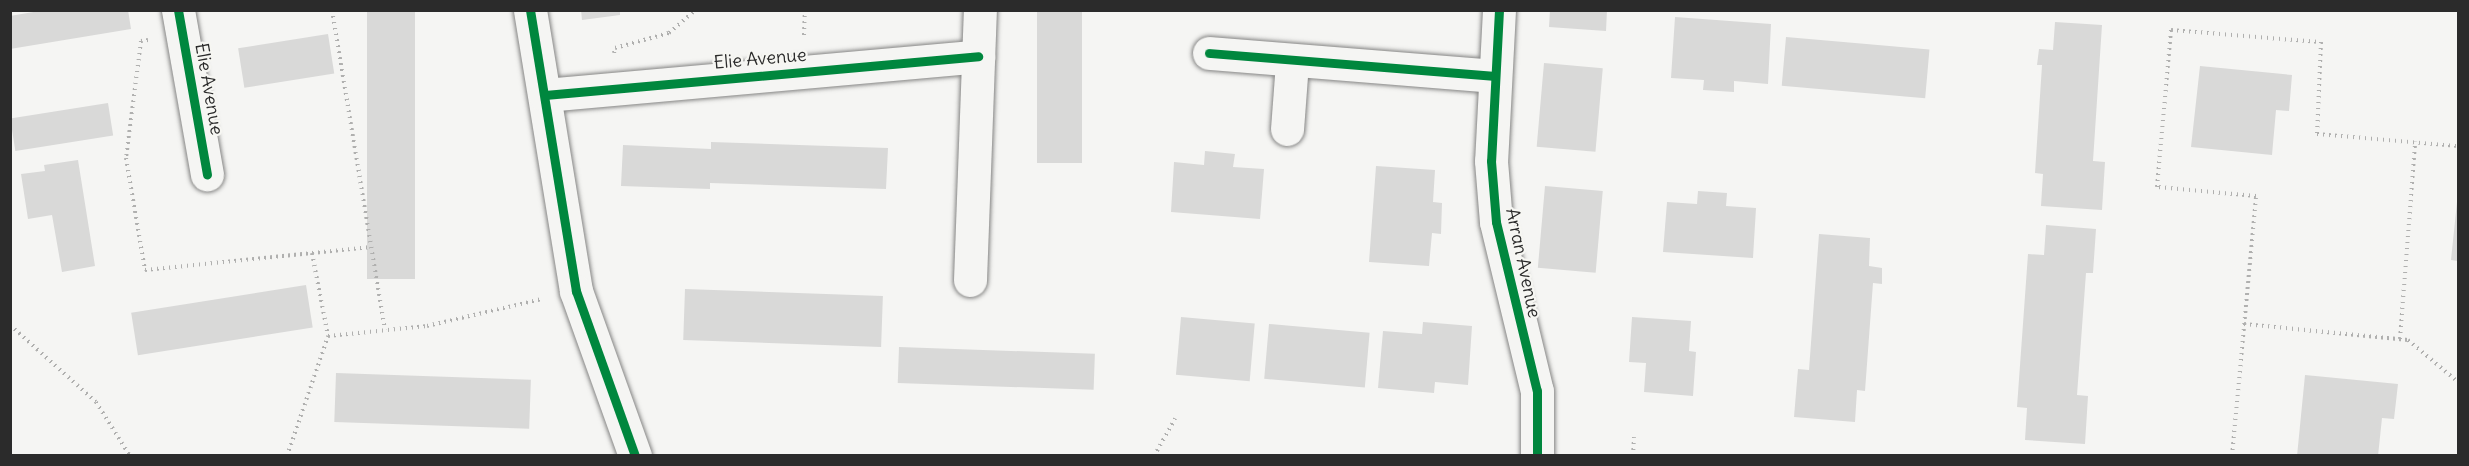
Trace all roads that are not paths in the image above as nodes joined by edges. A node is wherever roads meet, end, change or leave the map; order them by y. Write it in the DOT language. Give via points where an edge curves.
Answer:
graph roads {
  1 [pos="178,10"];
  2 [pos="530,10"];
  3 [pos="980,10"];
  4 [pos="1499,10"];
  5 [pos="1209,53"];
  6 [pos="978,56"];
  7 [pos="1292,62"];
  8 [pos="1494,76"];
  9 [pos="545,95"];
  10 [pos="1287,129"];
  11 [pos="207,174"];
  12 [pos="970,280"];
  13 [pos="634,456"];
  14 [pos="1537,456"];
  1 -- 11 [label="street, Elie Avenue"];
  2 -- 9 [label="street"];
  3 -- 6 [label="street"];
  4 -- 8 [label="street, Arran Avenue"];
  5 -- 7 [label="street"];
  6 -- 9 [label="street, Elie Avenue"];
  6 -- 12 [label="street"];
  7 -- 8 [label="street"];
  7 -- 10 [label="street"];
  8 -- 14 [label="street, Arran Avenue" via="1491,161 1496,222 1537,391"];
  9 -- 13 [label="street" via="576,291"];
}
